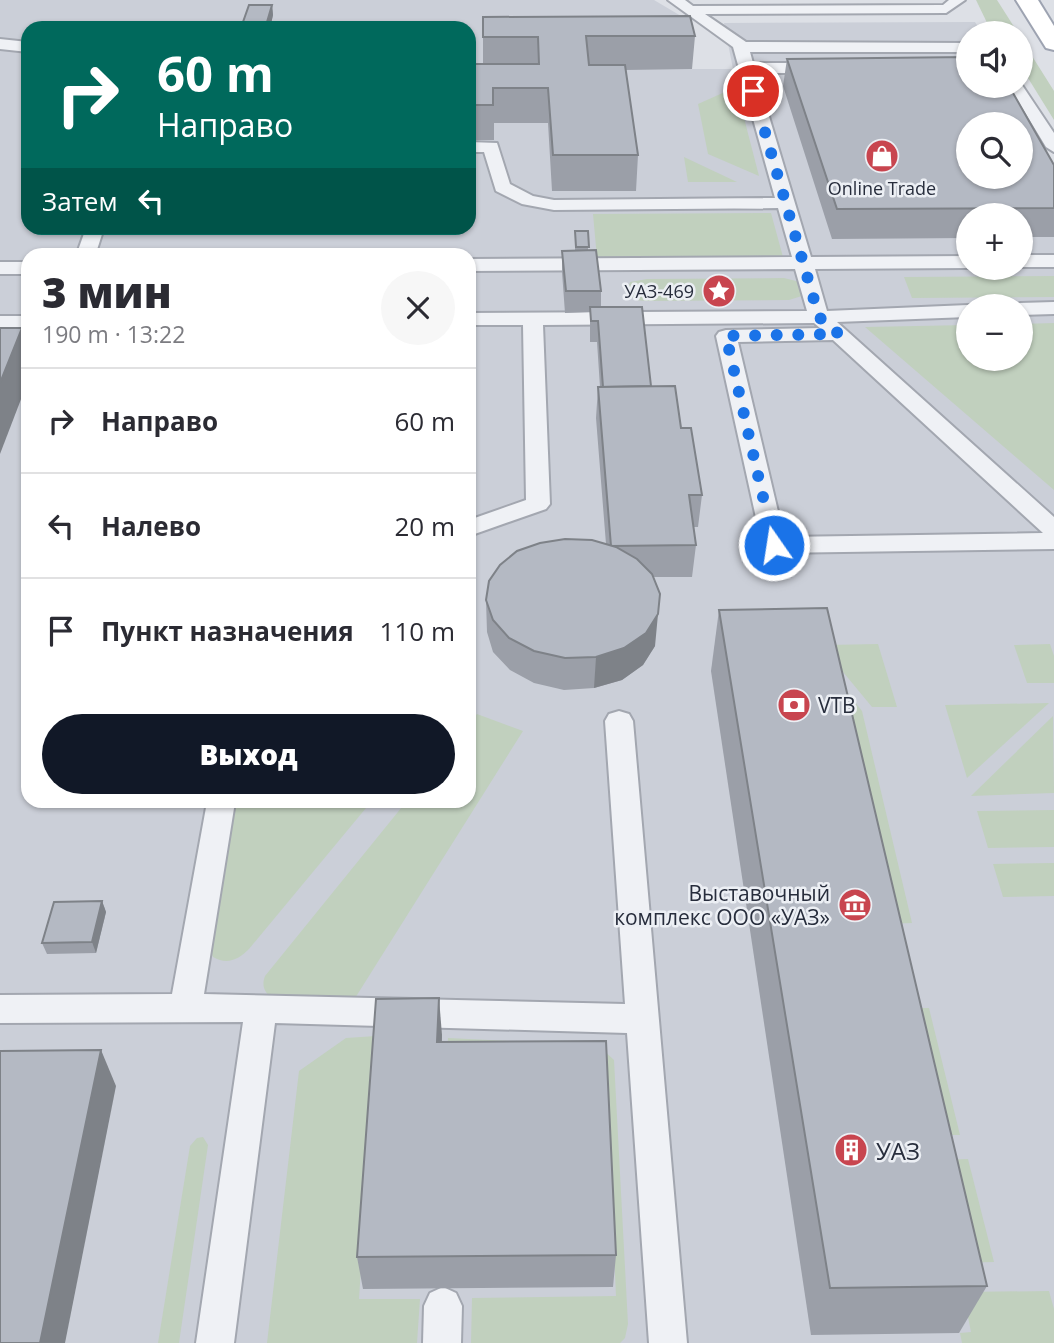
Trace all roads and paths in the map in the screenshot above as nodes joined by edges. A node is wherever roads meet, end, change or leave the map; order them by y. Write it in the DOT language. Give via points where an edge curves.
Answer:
graph roads {
  1 [pos="778,0"];
  2 [pos="796,0"];
  3 [pos="1027,0"];
  4 [pos="680,4"];
  5 [pos="953,14"];
  6 [pos="1054,43"];
  7 [pos="0,44"];
  8 [pos="21,46"];
  9 [pos="740,47"];
  10 [pos="956,48"];
  11 [pos="746,68"];
  12 [pos="829,68"];
  13 [pos="1024,98"];
  14 [pos="1054,147"];
  15 [pos="476,148"];
  16 [pos="786,203"];
  17 [pos="1033,261"];
  18 [pos="1054,261"];
  19 [pos="956,262"];
  20 [pos="804,264"];
  21 [pos="476,265"];
  22 [pos="0,268"];
  23 [pos="21,268"];
  24 [pos="1054,308"];
  25 [pos="1033,309"];
  26 [pos="956,311"];
  27 [pos="819,317"];
  28 [pos="476,319"];
  29 [pos="533,319"];
  30 [pos="0,322"];
  31 [pos="21,322"];
  32 [pos="839,334"];
  33 [pos="476,526"];
  34 [pos="1054,530"];
  35 [pos="1054,541"];
  36 [pos="619,721"];
  37 [pos="220,808"];
  38 [pos="0,1009"];
  39 [pos="185,1009"];
  40 [pos="261,1009"];
  41 [pos="643,1019"];
  42 [pos="443,1306"];
  43 [pos="215,1343"];
  44 [pos="442,1343"];
  45 [pos="668,1343"];
  1 -- 2 [label="lane"];
  1 -- 4 [label="lane"];
  3 -- 6 [label="main road"];
  4 -- 5 [label="lane"];
  4 -- 9 [label="lane"];
  7 -- 8 [label="lane"];
  9 -- 10 [label="lane"];
  9 -- 11 [label="lane"];
  11 -- 12 [label="lane"];
  11 -- 16 [label="lane"];
  13 -- 14 [label="lane"];
  15 -- 16 [label="lane" via="491,148 502,187 528,200 554,205"];
  16 -- 20 [label="lane"];
  17 -- 18 [label="lane"];
  19 -- 20 [label="lane"];
  20 -- 21 [label="lane"];
  20 -- 27 [label="lane"];
  22 -- 23 [label="lane"];
  24 -- 25 [label="lane"];
  26 -- 27 [label="lane"];
  27 -- 29 [label="lane"];
  27 -- 32 [label="lane"];
  28 -- 29 [label="lane"];
  29 -- 33 [label="lane" via="538,504"];
  30 -- 31 [label="lane"];
  32 -- 34 [label="lane"];
  32 -- 35 [label="lane" via="726,336 774,545"];
  36 -- 41 [label="lane"];
  37 -- 39 [label="lane"];
  38 -- 39 [label="lane"];
  39 -- 40 [label="lane"];
  40 -- 41 [label="lane"];
  40 -- 43 [label="lane"];
  41 -- 45 [label="lane"];
  42 -- 44 [label="lane"];
}
